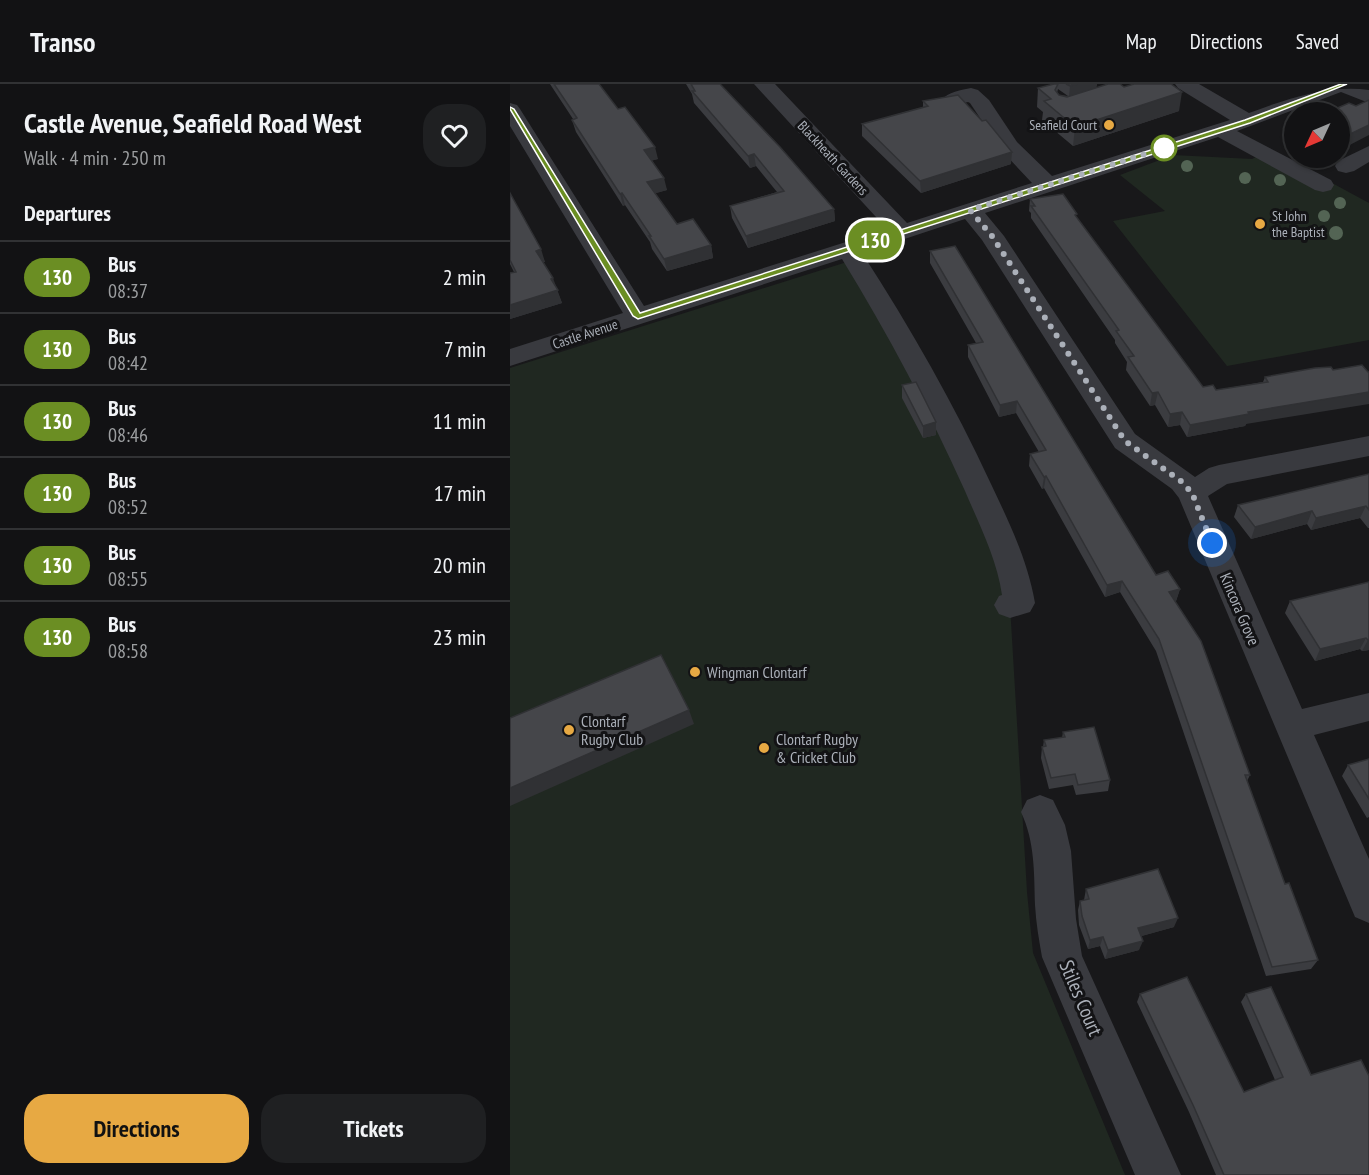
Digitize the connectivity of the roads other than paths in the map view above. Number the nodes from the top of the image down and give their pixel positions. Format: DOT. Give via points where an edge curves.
graph roads {
  1 [pos="764,84"];
  2 [pos="1185,84"];
  3 [pos="1335,85"];
  4 [pos="1369,97"];
  5 [pos="952,100"];
  6 [pos="510,109"];
  7 [pos="1247,121"];
  8 [pos="1220,130"];
  9 [pos="1369,153"];
  10 [pos="1350,164"];
  11 [pos="1048,185"];
  12 [pos="1323,185"];
  13 [pos="970,210"];
  14 [pos="903,232"];
  15 [pos="847,249"];
  16 [pos="638,316"];
  17 [pos="510,358"];
  18 [pos="1369,446"];
  19 [pos="1192,493"];
  20 [pos="1010,605"];
  21 [pos="1369,707"];
  22 [pos="1292,726"];
  23 [pos="1040,812"];
  24 [pos="1369,904"];
  25 [pos="1158,1175"];
  1 -- 14 [label="street, Blackheath Gardens"];
  2 -- 7 [label="street"];
  3 -- 4 [label="street"];
  3 -- 7 [label="street, Castle Avenue"];
  5 -- 11 [label="street" via="971,94 981,102 1005,141"];
  6 -- 16 [label="street"];
  7 -- 8 [label="street, Castle Avenue"];
  8 -- 11 [label="street, Castle Avenue"];
  8 -- 12 [label="street"];
  9 -- 10 [label="street"];
  11 -- 13 [label="street, Castle Avenue"];
  13 -- 14 [label="street, Castle Avenue"];
  13 -- 19 [label="street, Kincora Grove" via="992,236 1125,441"];
  14 -- 15 [label="street, Castle Avenue"];
  15 -- 16 [label="street, Castle Avenue" via="792,273"];
  15 -- 20 [label="street" via="889,313 968,465 1011,562 1019,603"];
  16 -- 17 [label="street, Castle Avenue"];
  18 -- 19 [label="street" via="1219,475"];
  19 -- 22 [label="street, Kincora Grove"];
  21 -- 22 [label="street"];
  22 -- 24 [label="street, Kincora Grove"];
  23 -- 25 [label="street, Stiles Court" via="1052,841 1062,957"];
}
